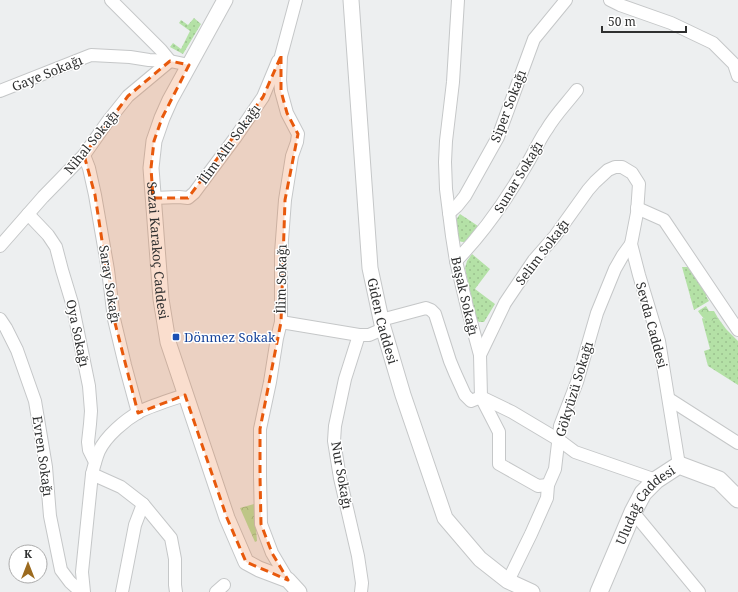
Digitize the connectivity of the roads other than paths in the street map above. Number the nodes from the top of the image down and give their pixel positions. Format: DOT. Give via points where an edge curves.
graph roads {
  1 [pos="111,0"];
  2 [pos="225,0"];
  3 [pos="296,0"];
  4 [pos="351,0"];
  5 [pos="458,0"];
  6 [pos="566,0"];
  7 [pos="610,0"];
  8 [pos="280,56"];
  9 [pos="170,61"];
  10 [pos="189,65"];
  11 [pos="738,76"];
  12 [pos="577,90"];
  13 [pos="0,92"];
  14 [pos="84,155"];
  15 [pos="622,167"];
  16 [pos="153,198"];
  17 [pos="637,208"];
  18 [pos="449,213"];
  19 [pos="28,214"];
  20 [pos="631,244"];
  21 [pos="0,246"];
  22 [pos="456,261"];
  23 [pos="0,319"];
  24 [pos="280,322"];
  25 [pos="382,325"];
  26 [pos="738,330"];
  27 [pos="359,335"];
  28 [pos="480,355"];
  29 [pos="185,395"];
  30 [pos="481,397"];
  31 [pos="669,399"];
  32 [pos="138,413"];
  33 [pos="559,440"];
  34 [pos="738,443"];
  35 [pos="95,462"];
  36 [pos="679,465"];
  37 [pos="92,474"];
  38 [pos="656,480"];
  39 [pos="548,485"];
  40 [pos="738,499"];
  41 [pos="143,504"];
  42 [pos="633,512"];
  43 [pos="288,580"];
  44 [pos="508,581"];
  45 [pos="83,592"];
  46 [pos="122,592"];
  47 [pos="176,592"];
  48 [pos="299,592"];
  49 [pos="361,592"];
  50 [pos="532,592"];
  51 [pos="599,592"];
  52 [pos="698,592"];
  1 -- 9 [label="street"];
  2 -- 10 [label="street, Sezai Karakoç Caddesi"];
  3 -- 8 [label="street, İlim Sokağı"];
  4 -- 25 [label="street, Giden Caddesi" via="370,268"];
  5 -- 18 [label="street, Başak Sokağı" via="445,162"];
  6 -- 18 [label="street, Siper Sokağı" via="534,39 498,137 466,196"];
  7 -- 11 [label="street" via="671,23 713,43 734,64"];
  8 -- 16 [label="street, İlim Altı Sokağı" via="263,96 194,193 188,198"];
  8 -- 24 [label="street, İlim Sokağı" via="281,90 287,113 298,134 285,200"];
  9 -- 10 [label="street, Gaye Sokağı"];
  9 -- 13 [label="street, Gaye Sokağı" via="91,55"];
  9 -- 14 [label="street, Nihal Sokağı" via="128,96"];
  10 -- 16 [label="street, Sezai Karakoç Caddesi" via="170,100 154,141 151,168"];
  12 -- 22 [label="street, Sunar Sokağı" via="547,129 511,192 474,242"];
  14 -- 19 [label="street, Nihal Sokağı"];
  14 -- 32 [label="street, Saray Sokağı" via="95,195 114,319"];
  15 -- 17 [label="street, Sevda Caddesi" via="632,173 640,184"];
  15 -- 28 [label="street, Selim Sokağı" via="608,170 595,182 534,260 505,303"];
  16 -- 29 [label="street, Sezai Karakoç Caddesi" via="166,335"];
  17 -- 20 [label="street, Sevda Caddesi"];
  17 -- 26 [label="street" via="664,220"];
  18 -- 22 [label="street, Başak Sokağı"];
  19 -- 21 [label="street, Nihal Sokağı"];
  19 -- 35 [label="street, Oya Sokağı" via="56,247 72,303 90,386 88,442"];
  20 -- 31 [label="street, Sevda Caddesi" via="659,341"];
  20 -- 33 [label="street, Gökyüzü Sokağı" via="616,269 597,313 577,382 560,426"];
  22 -- 28 [label="street, Başak Sokağı"];
  23 -- 45 [label="street, Evren Sokağı" via="17,350 34,400 46,467 50,516 61,570 70,582"];
  24 -- 27 [label="street"];
  24 -- 43 [label="street, İlim Sokağı" via="260,430 261,524 272,553"];
  25 -- 27 [label="street" via="369,335"];
  25 -- 30 [label="street" via="426,308 431,310 435,314 450,361 465,395 471,400"];
  25 -- 44 [label="street, Giden Caddesi" via="445,518 480,559"];
  27 -- 49 [label="street, Nur Sokağı" via="345,379 334,441 358,556"];
  28 -- 30 [label="street, Başak Sokağı"];
  29 -- 32 [label="street"];
  29 -- 43 [label="street, Sezai Karakoç Caddesi" via="227,518 246,562"];
  30 -- 33 [label="street"];
  30 -- 39 [label="street" via="499,432 499,464 538,486"];
  31 -- 34 [label="street"];
  31 -- 36 [label="street, Sevda Caddesi"];
  32 -- 35 [label="street" via="109,437"];
  33 -- 38 [label="street" via="575,452"];
  33 -- 39 [label="street, Gökyüzü Sokağı" via="555,469"];
  35 -- 37 [label="street"];
  36 -- 38 [label="main road, Uludağ Caddesi"];
  36 -- 40 [label="main road, Uludağ Caddesi" via="719,480"];
  37 -- 41 [label="street" via="121,487"];
  37 -- 45 [label="street" via="82,572"];
  38 -- 42 [label="main road, Uludağ Caddesi" via="643,493"];
  39 -- 44 [label="street, Gökyüzü Sokağı" via="547,498"];
  41 -- 46 [label="street" via="135,525"];
  41 -- 47 [label="street" via="171,538 176,559"];
  42 -- 51 [label="main road, Uludağ Caddesi"];
  42 -- 52 [label="street"];
  43 -- 48 [label="street, Sezai Karakoç Caddesi"];
  44 -- 50 [label="street, Giden Caddesi"];
}
